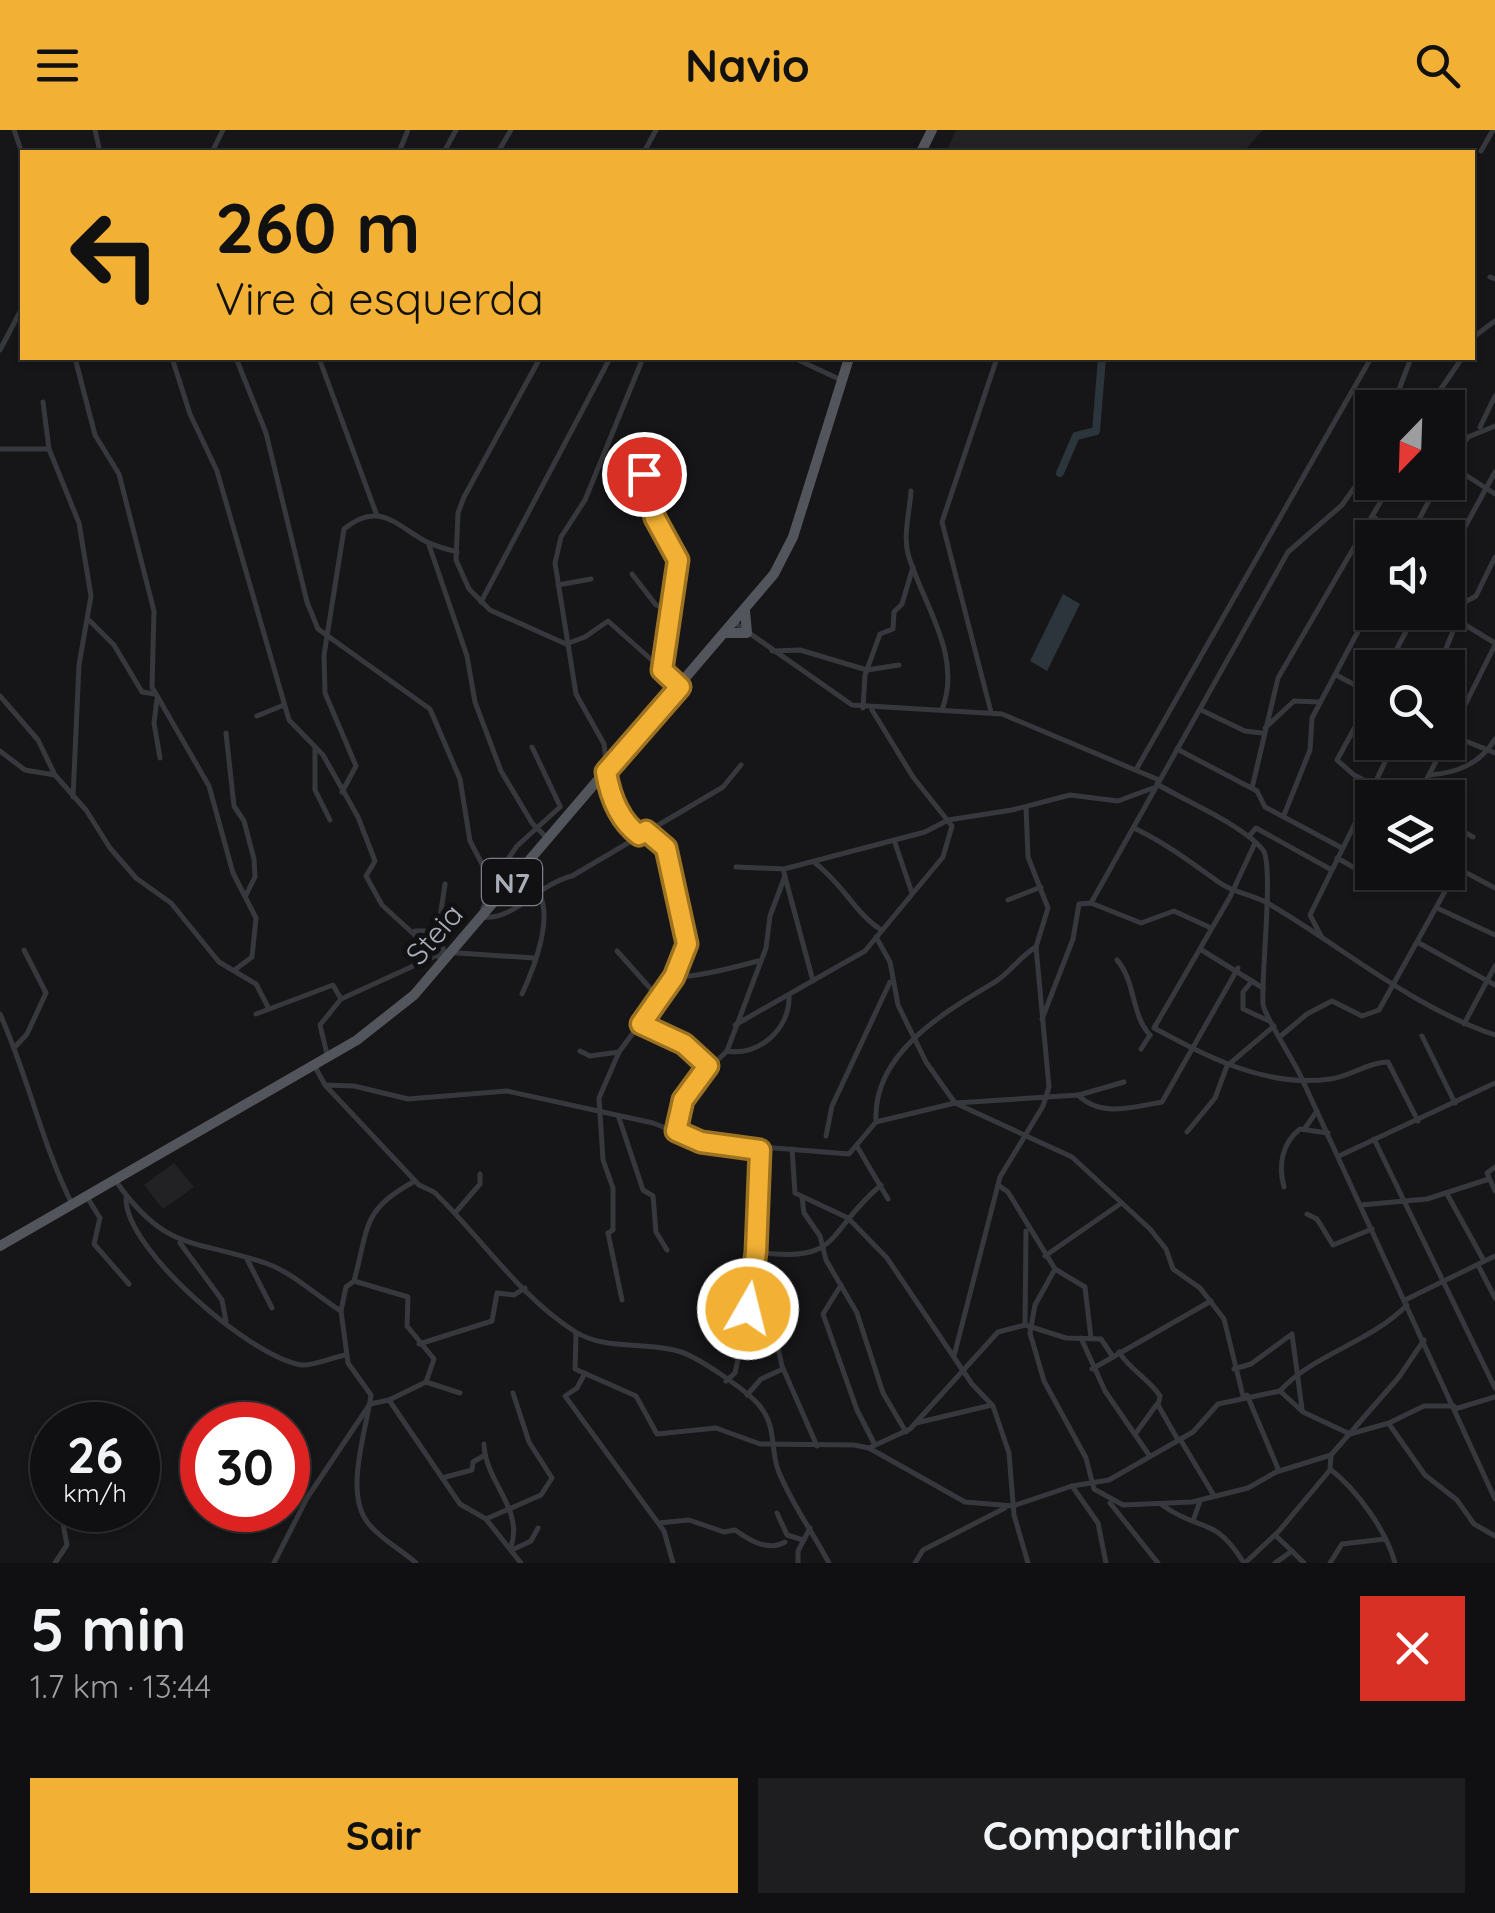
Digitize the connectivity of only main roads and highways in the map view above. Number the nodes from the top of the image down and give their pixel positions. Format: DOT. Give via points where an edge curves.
graph roads {
  1 [pos="848,360"];
  2 [pos="745,612"];
  3 [pos="731,628"];
  4 [pos="0,1246"];
  1 -- 2 [label="main road, Steia / N7" via="794,537"];
  2 -- 3 [label="main road, Steia / N7"];
  2 -- 3 [label="main road" via="747,633"];
  3 -- 4 [label="main road, Steia / N7" via="388,1020"];
}
